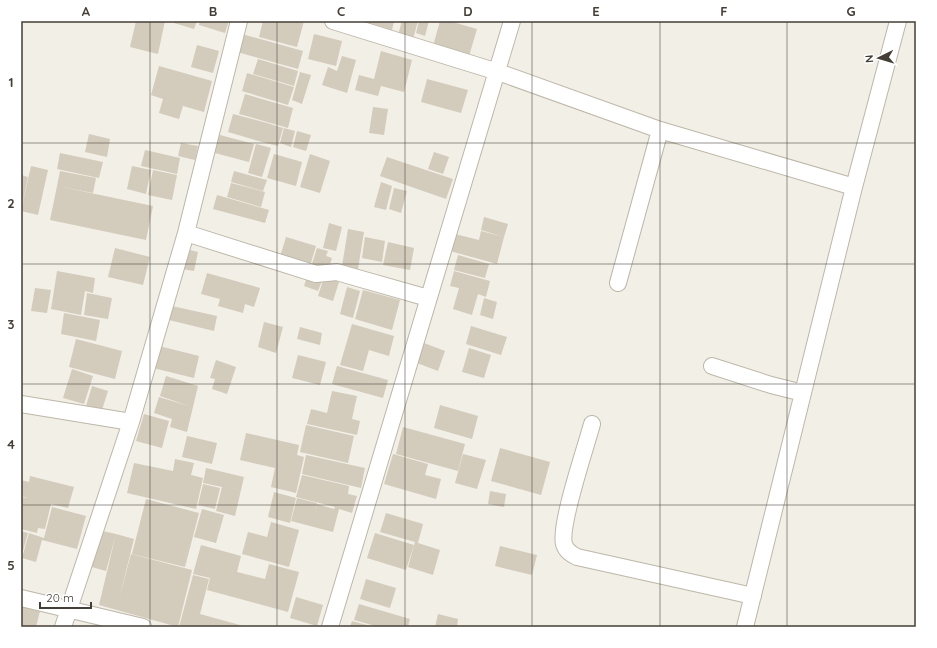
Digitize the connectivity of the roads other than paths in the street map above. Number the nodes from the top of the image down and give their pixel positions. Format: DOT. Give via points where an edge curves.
graph roads {
  1 [pos="239,21"];
  2 [pos="333,21"];
  3 [pos="512,21"];
  4 [pos="898,21"];
  5 [pos="498,72"];
  6 [pos="660,130"];
  7 [pos="854,187"];
  8 [pos="186,233"];
  9 [pos="618,283"];
  10 [pos="428,298"];
  11 [pos="712,366"];
  12 [pos="803,393"];
  13 [pos="21,404"];
  14 [pos="132,422"];
  15 [pos="592,424"];
  16 [pos="753,596"];
  17 [pos="21,598"];
  18 [pos="69,608"];
  19 [pos="63,627"];
  20 [pos="143,627"];
  21 [pos="330,627"];
  22 [pos="745,627"];
  1 -- 8 [label="street"];
  2 -- 5 [label="street"];
  3 -- 5 [label="street"];
  4 -- 7 [label="street"];
  5 -- 6 [label="street"];
  5 -- 10 [label="street"];
  6 -- 7 [label="street"];
  6 -- 9 [label="street"];
  7 -- 12 [label="street"];
  8 -- 10 [label="street" via="316,274 347,274"];
  8 -- 14 [label="street"];
  10 -- 21 [label="street"];
  11 -- 12 [label="street" via="771,386"];
  12 -- 16 [label="street"];
  13 -- 14 [label="street"];
  14 -- 18 [label="street"];
  15 -- 16 [label="street" via="566,517 564,545 570,553 577,557"];
  16 -- 22 [label="street"];
  17 -- 18 [label="street"];
  18 -- 19 [label="street"];
  18 -- 20 [label="street"];
}
